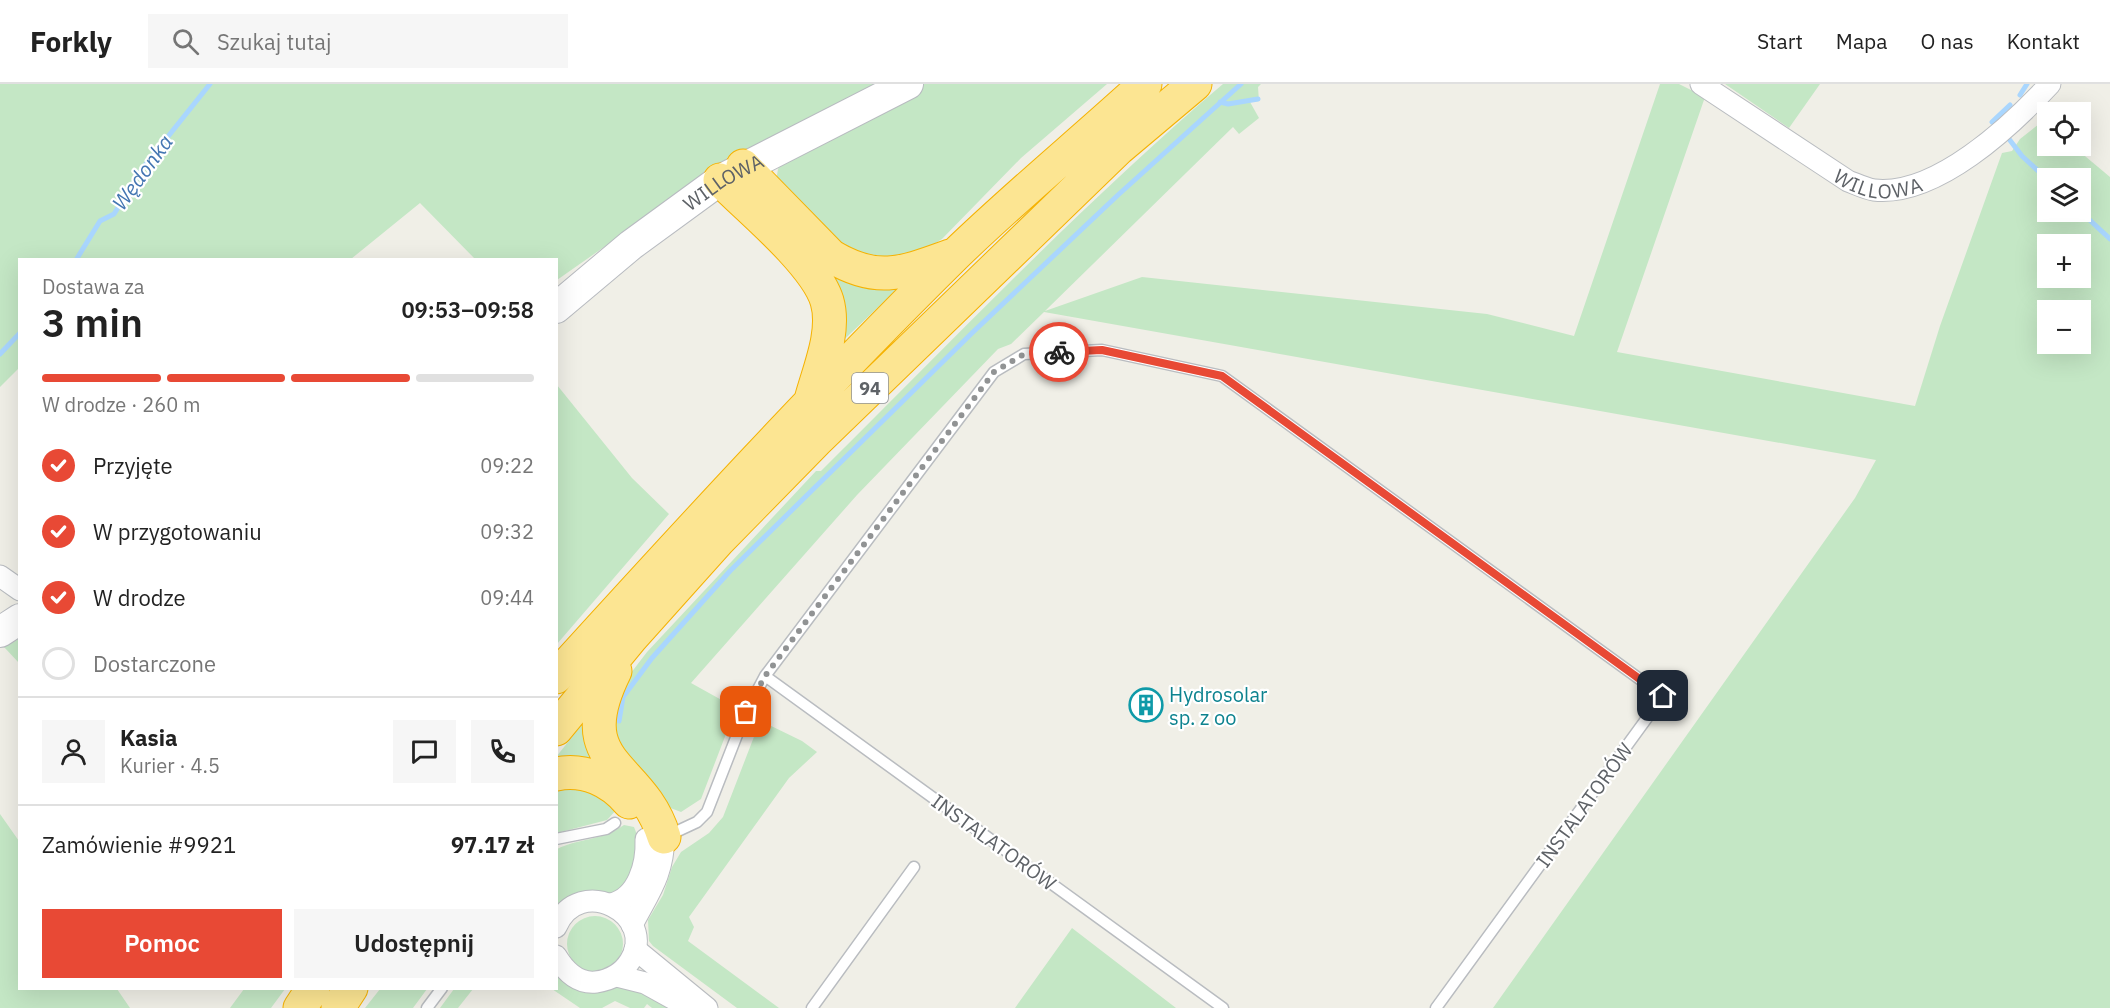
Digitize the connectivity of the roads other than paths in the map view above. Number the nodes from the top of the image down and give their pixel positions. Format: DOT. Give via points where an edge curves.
graph roads {
  1 [pos="908,84"];
  2 [pos="1145,84"];
  3 [pos="1195,84"];
  4 [pos="1701,84"];
  5 [pos="2050,84"];
  6 [pos="732,173"];
  7 [pos="958,253"];
  8 [pos="558,306"];
  9 [pos="809,404"];
  10 [pos="0,576"];
  11 [pos="18,589"];
  12 [pos="631,638"];
  13 [pos="558,675"];
  14 [pos="765,676"];
  15 [pos="558,727"];
  16 [pos="558,774"];
  17 [pos="615,823"];
  18 [pos="655,838"];
  19 [pos="558,839"];
  20 [pos="914,867"];
  21 [pos="611,904"];
  22 [pos="558,924"];
  23 [pos="632,925"];
  24 [pos="635,949"];
  25 [pos="558,960"];
  26 [pos="616,976"];
  27 [pos="312,990"];
  28 [pos="350,990"];
  29 [pos="440,990"];
  30 [pos="300,1008"];
  31 [pos="338,1008"];
  32 [pos="427,1008"];
  33 [pos="690,1008"];
  34 [pos="707,1008"];
  35 [pos="812,1008"];
  36 [pos="1223,1008"];
  37 [pos="1436,1008"];
  1 -- 6 [label="street, WILLOWA"];
  2 -- 7 [label="highway, 94"];
  3 -- 12 [label="highway, 94" via="1119,148 816,441"];
  4 -- 5 [label="street, WILLOWA" via="1848,181 1874,190 1898,189 1938,176 1979,150"];
  6 -- 7 [label="highway" via="847,266 872,274 889,274"];
  6 -- 8 [label="street, WILLOWA" via="631,245"];
  6 -- 9 [label="highway" via="817,281 827,301 827,342"];
  7 -- 9 [label="highway, 94"];
  9 -- 13 [label="highway, 94"];
  10 -- 11 [label="street"];
  12 -- 15 [label="highway, 94"];
  12 -- 18 [label="highway" via="604,693 598,727 605,753 650,805"];
  14 -- 18 [label="lane, INSTALATORÓW" via="746,712 712,806 697,822"];
  14 -- 36 [label="lane, INSTALATORÓW"];
  14 -- 37 [label="lane, INSTALATORÓW" via="994,372 1024,354 1102,350 1222,376 1663,696"];
  16 -- 18 [label="highway" via="581,773 608,783 620,792"];
  17 -- 19 [label="lane" via="606,829"];
  18 -- 21 [label="street" via="636,884 621,902"];
  18 -- 23 [label="street" via="663,855 655,886"];
  20 -- 35 [label="lane"];
  21 -- 22 [label="street" via="580,903"];
  21 -- 23 [label="street"];
  23 -- 24 [label="street"];
  24 -- 26 [label="street" via="624,970"];
  24 -- 34 [label="street"];
  25 -- 26 [label="street" via="581,980 593,982"];
  26 -- 33 [label="street" via="645,983"];
  27 -- 30 [label="highway"];
  28 -- 31 [label="highway"];
  29 -- 32 [label="lane"];
}
